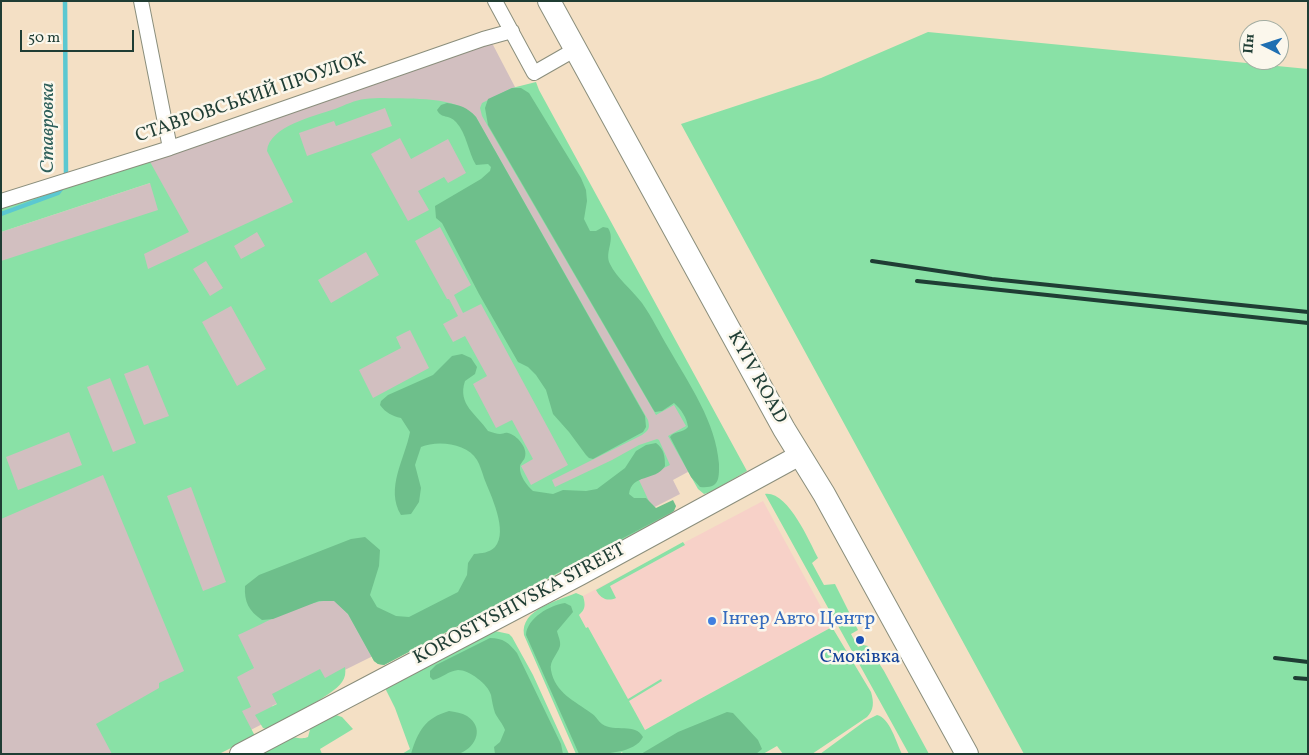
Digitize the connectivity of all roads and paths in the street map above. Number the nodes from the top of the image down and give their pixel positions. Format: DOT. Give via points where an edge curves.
graph roads {
  1 [pos="141,1"];
  2 [pos="495,1"];
  3 [pos="549,1"];
  4 [pos="512,31"];
  5 [pos="576,49"];
  6 [pos="170,148"];
  7 [pos="1,201"];
  8 [pos="800,455"];
  9 [pos="240,754"];
  10 [pos="967,754"];
  1 -- 6 [label="street"];
  2 -- 4 [label="street"];
  3 -- 5 [label="main road, KYIV ROAD"];
  4 -- 5 [label="street" via="534,73"];
  4 -- 6 [label="street, СТАВРОВСЬКИЙ ПРОУЛОК"];
  5 -- 8 [label="main road, KYIV ROAD"];
  6 -- 7 [label="street, СТАВРОВСЬКИЙ ПРОУЛОК"];
  8 -- 9 [label="street, KOROSTYSHIVSKA STREET"];
  8 -- 10 [label="main road, KYIV ROAD"];
}
